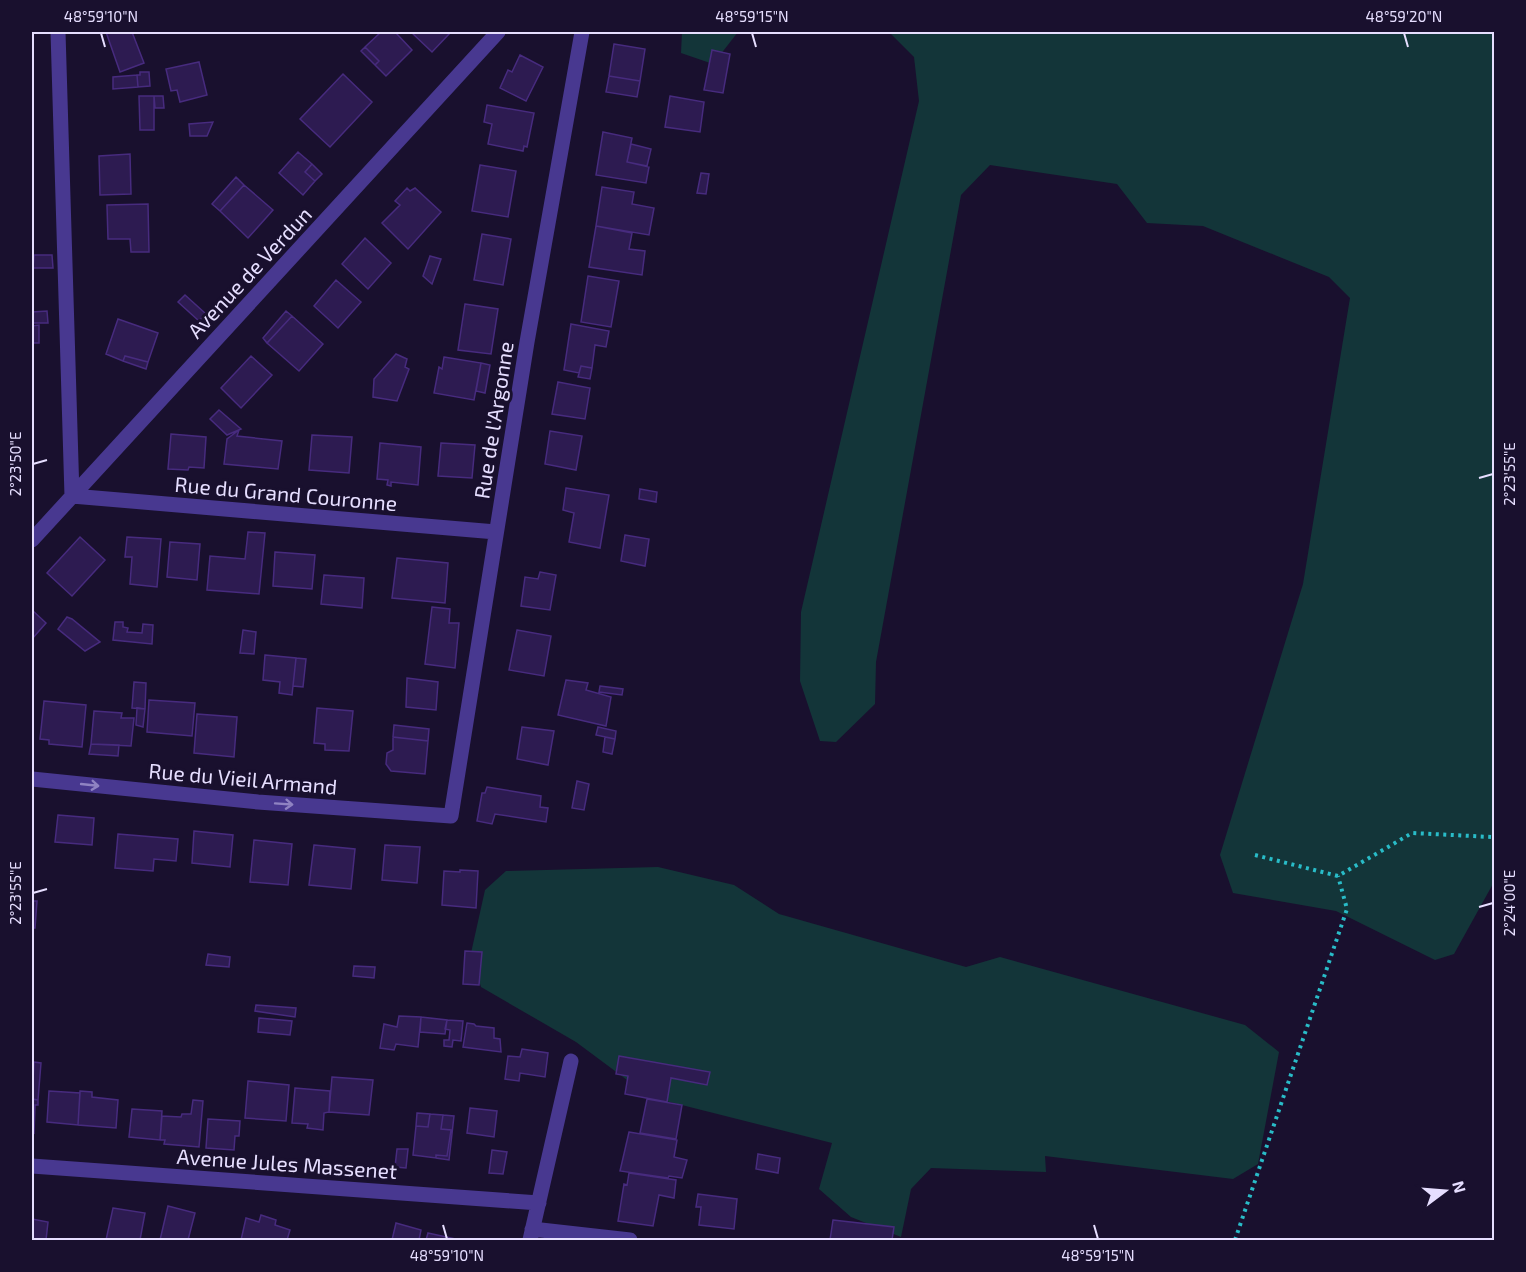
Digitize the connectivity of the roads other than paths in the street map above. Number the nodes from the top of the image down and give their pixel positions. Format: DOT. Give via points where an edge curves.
graph roads {
  1 [pos="58,32"];
  2 [pos="498,32"];
  3 [pos="582,32"];
  4 [pos="72,496"];
  5 [pos="496,532"];
  6 [pos="32,540"];
  7 [pos="32,779"];
  8 [pos="451,816"];
  9 [pos="571,1061"];
  10 [pos="32,1166"];
  11 [pos="539,1203"];
  12 [pos="531,1234"];
  13 [pos="630,1240"];
  1 -- 4 [label="street"];
  2 -- 4 [label="street, Avenue de Verdun"];
  3 -- 5 [label="street, Rue de l'Argonne"];
  4 -- 5 [label="street, Rue du Grand Couronne"];
  4 -- 6 [label="street, Avenue de Verdun"];
  5 -- 8 [label="street, Rue de l'Argonne"];
  7 -- 8 [label="street, Rue du Vieil Armand, one-way" via="258,802"];
  9 -- 11 [label="street"];
  10 -- 11 [label="street, Avenue Jules Massenet"];
  11 -- 12 [label="street"];
  12 -- 13 [label="street"];
}
